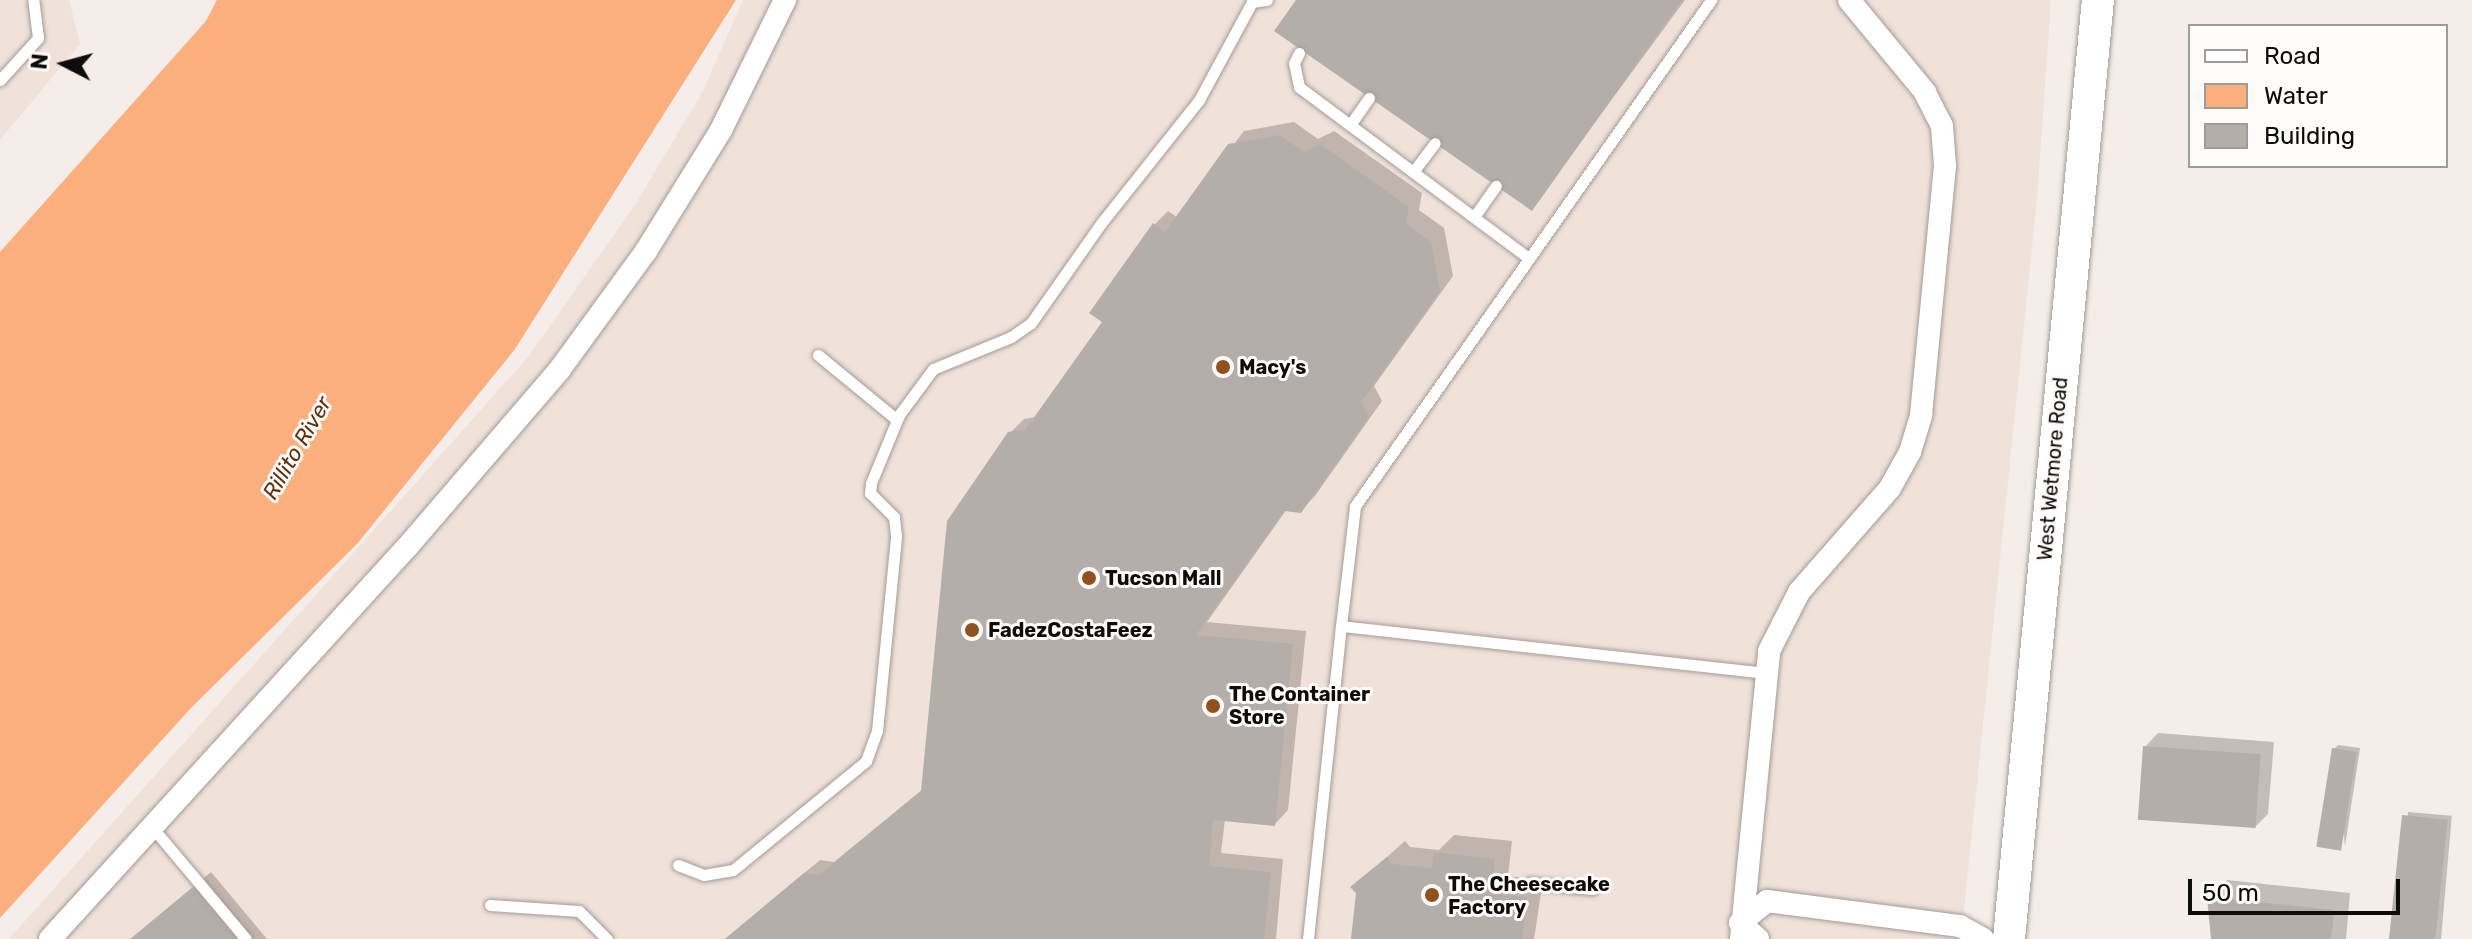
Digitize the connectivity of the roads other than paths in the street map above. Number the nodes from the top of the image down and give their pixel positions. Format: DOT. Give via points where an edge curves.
graph roads {
  1 [pos="33,0"];
  2 [pos="785,0"];
  3 [pos="1267,0"];
  4 [pos="1711,0"];
  5 [pos="1849,0"];
  6 [pos="2098,0"];
  7 [pos="1299,53"];
  8 [pos="0,80"];
  9 [pos="1369,98"];
  10 [pos="1350,125"];
  11 [pos="1435,143"];
  12 [pos="1413,172"];
  13 [pos="1496,186"];
  14 [pos="1474,217"];
  15 [pos="1528,258"];
  16 [pos="818,355"];
  17 [pos="897,420"];
  18 [pos="1341,626"];
  19 [pos="1765,673"];
  20 [pos="152,827"];
  21 [pos="678,865"];
  22 [pos="1529,883"];
  23 [pos="1593,889"];
  24 [pos="490,905"];
  25 [pos="1740,931"];
  26 [pos="50,939"];
  27 [pos="246,939"];
  28 [pos="607,939"];
  29 [pos="1308,939"];
  30 [pos="1758,939"];
  31 [pos="1983,939"];
  32 [pos="2009,939"];
  1 -- 8 [label="lane" via="38,38"];
  2 -- 20 [label="street" via="729,117 603,313 513,427"];
  3 -- 17 [label="lane" via="1252,2 1199,100 1102,222 1031,323 1011,337 933,369"];
  4 -- 15 [label="lane"];
  5 -- 19 [label="street" via="1925,92 1942,126 1945,166 1921,415 1910,452 1890,488 1786,611"];
  6 -- 32 [label="main road, West Wetmore Road"];
  7 -- 10 [label="lane" via="1293,77 1299,87"];
  9 -- 10 [label="lane"];
  10 -- 12 [label="lane"];
  11 -- 12 [label="lane"];
  12 -- 14 [label="lane"];
  13 -- 14 [label="lane"];
  14 -- 15 [label="lane"];
  15 -- 18 [label="lane" via="1355,506"];
  16 -- 17 [label="lane"];
  17 -- 21 [label="lane" via="870,493 894,517 896,536 871,753 733,870 704,875"];
  18 -- 19 [label="lane"];
  18 -- 29 [label="lane"];
  19 -- 25 [label="street"];
  20 -- 26 [label="street"];
  20 -- 27 [label="lane"];
  22 -- 23 [label="lane"];
  24 -- 28 [label="lane" via="579,911"];
  25 -- 30 [label="street"];
  25 -- 31 [label="street" via="1767,901 1960,926"];
}
